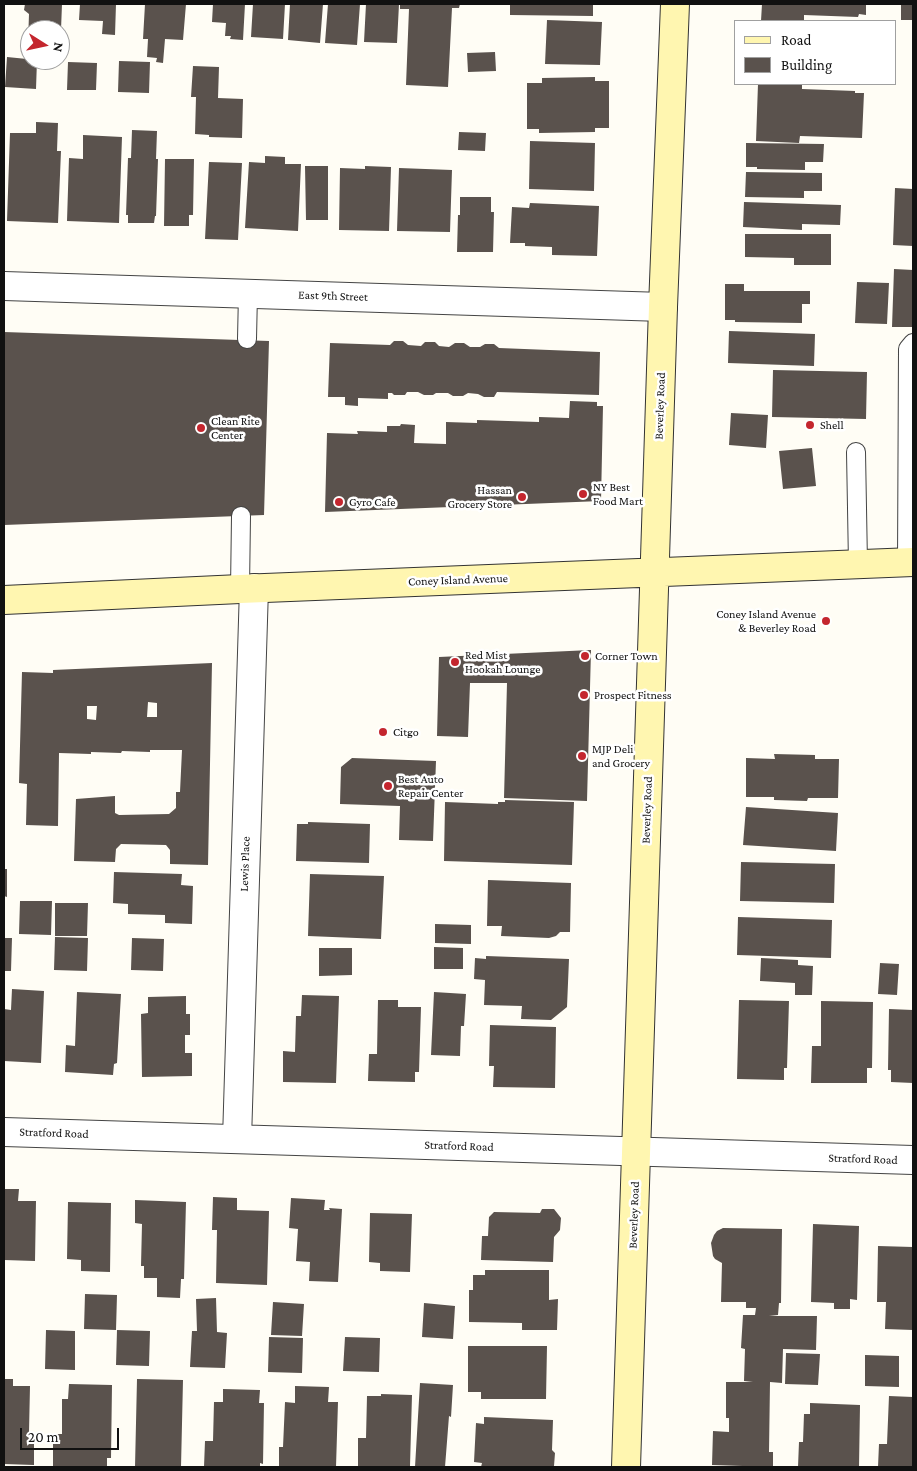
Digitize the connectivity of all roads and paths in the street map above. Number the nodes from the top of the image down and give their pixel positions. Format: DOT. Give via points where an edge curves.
graph roads {
  1 [pos="675,4"];
  2 [pos="4,286"];
  3 [pos="248,294"];
  4 [pos="663,306"];
  5 [pos="247,339"];
  6 [pos="913,343"];
  7 [pos="856,452"];
  8 [pos="242,516"];
  9 [pos="910,562"];
  10 [pos="858,564"];
  11 [pos="655,572"];
  12 [pos="247,588"];
  13 [pos="4,600"];
  14 [pos="4,1132"];
  15 [pos="237,1139"];
  16 [pos="636,1152"];
  17 [pos="913,1160"];
  18 [pos="626,1467"];
  1 -- 4 [label="street, Beverley Road"];
  2 -- 3 [label="street, East 9th Street"];
  3 -- 4 [label="street, East 9th Street"];
  3 -- 5 [label="lane"];
  4 -- 11 [label="street, Beverley Road"];
  6 -- 9 [label="lane" via="908,349"];
  7 -- 10 [label="lane"];
  8 -- 12 [label="lane"];
  9 -- 10 [label="street, Coney Island Avenue"];
  10 -- 11 [label="street, Coney Island Avenue"];
  11 -- 12 [label="street, Coney Island Avenue"];
  11 -- 16 [label="street, Beverley Road"];
  12 -- 13 [label="street, Coney Island Avenue"];
  12 -- 15 [label="street, Lewis Place"];
  14 -- 15 [label="street, Stratford Road"];
  15 -- 16 [label="street, Stratford Road"];
  16 -- 17 [label="street, Stratford Road"];
  16 -- 18 [label="street, Beverley Road"];
}
